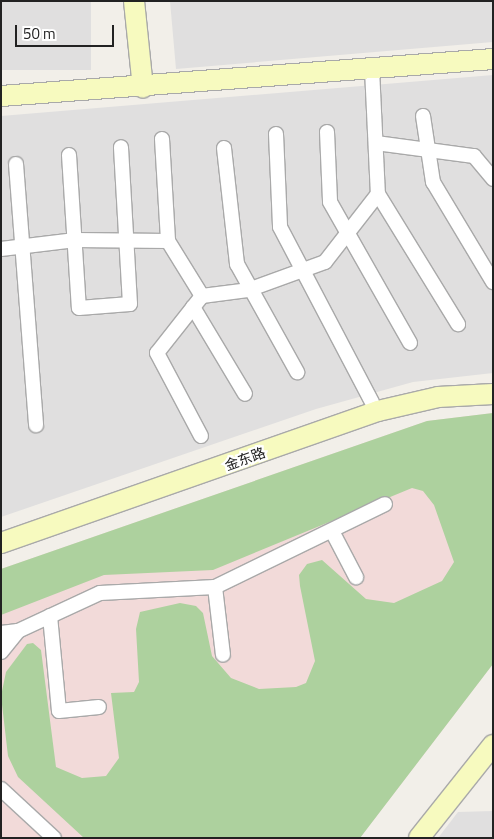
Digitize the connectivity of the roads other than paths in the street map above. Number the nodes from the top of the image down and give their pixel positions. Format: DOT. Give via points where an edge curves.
graph roads {
  1 [pos="134,1"];
  2 [pos="493,59"];
  3 [pos="372,69"];
  4 [pos="143,88"];
  5 [pos="1,96"];
  6 [pos="423,116"];
  7 [pos="327,132"];
  8 [pos="276,134"];
  9 [pos="162,139"];
  10 [pos="376,143"];
  11 [pos="122,147"];
  12 [pos="224,148"];
  13 [pos="425,151"];
  14 [pos="69,154"];
  15 [pos="16,164"];
  16 [pos="493,179"];
  17 [pos="378,194"];
  18 [pos="346,234"];
  19 [pos="127,238"];
  20 [pos="75,240"];
  21 [pos="168,241"];
  22 [pos="22,245"];
  23 [pos="1,249"];
  24 [pos="303,271"];
  25 [pos="493,282"];
  26 [pos="248,290"];
  27 [pos="198,301"];
  28 [pos="458,324"];
  29 [pos="410,343"];
  30 [pos="297,372"];
  31 [pos="493,383"];
  32 [pos="245,394"];
  33 [pos="493,394"];
  34 [pos="372,402"];
  35 [pos="36,425"];
  36 [pos="201,436"];
  37 [pos="385,504"];
  38 [pos="1,529"];
  39 [pos="333,533"];
  40 [pos="1,543"];
  41 [pos="356,577"];
  42 [pos="215,587"];
  43 [pos="50,616"];
  44 [pos="18,631"];
  45 [pos="1,633"];
  46 [pos="1,652"];
  47 [pos="224,655"];
  48 [pos="99,707"];
  49 [pos="490,755"];
  50 [pos="1,790"];
  51 [pos="54,838"];
  52 [pos="419,838"];
  1 -- 4 [label="main road"];
  2 -- 3 [label="main road"];
  3 -- 4 [label="main road"];
  3 -- 10 [label="street"];
  4 -- 5 [label="main road"];
  6 -- 13 [label="street"];
  7 -- 18 [label="street" via="330,202"];
  8 -- 24 [label="street" via="280,227"];
  9 -- 21 [label="street"];
  10 -- 13 [label="street"];
  10 -- 17 [label="street"];
  11 -- 19 [label="street"];
  12 -- 26 [label="street" via="237,264"];
  13 -- 16 [label="street" via="474,156"];
  13 -- 25 [label="street" via="433,182"];
  14 -- 20 [label="street"];
  15 -- 22 [label="street"];
  17 -- 18 [label="street"];
  17 -- 28 [label="street"];
  18 -- 24 [label="street" via="325,262"];
  18 -- 29 [label="street"];
  19 -- 20 [label="street"];
  19 -- 20 [label="street" via="130,304 80,308"];
  19 -- 21 [label="street"];
  20 -- 22 [label="street"];
  21 -- 27 [label="street"];
  22 -- 23 [label="street"];
  22 -- 35 [label="street"];
  24 -- 26 [label="street"];
  24 -- 34 [label="street"];
  26 -- 27 [label="street"];
  26 -- 30 [label="street"];
  27 -- 32 [label="street"];
  27 -- 36 [label="street" via="157,353"];
  31 -- 34 [label="main road, 金东路" via="435,386"];
  33 -- 40 [label="main road, 金东路" via="438,397 378,411"];
  34 -- 38 [label="main road, 金东路"];
  37 -- 39 [label="street"];
  39 -- 41 [label="street"];
  39 -- 42 [label="street"];
  42 -- 43 [label="street" via="100,593"];
  42 -- 47 [label="street"];
  43 -- 44 [label="street"];
  43 -- 48 [label="street" via="59,711"];
  44 -- 45 [label="street"];
  44 -- 46 [label="street"];
  49 -- 52 [label="main road"];
  50 -- 51 [label="street"];
}
